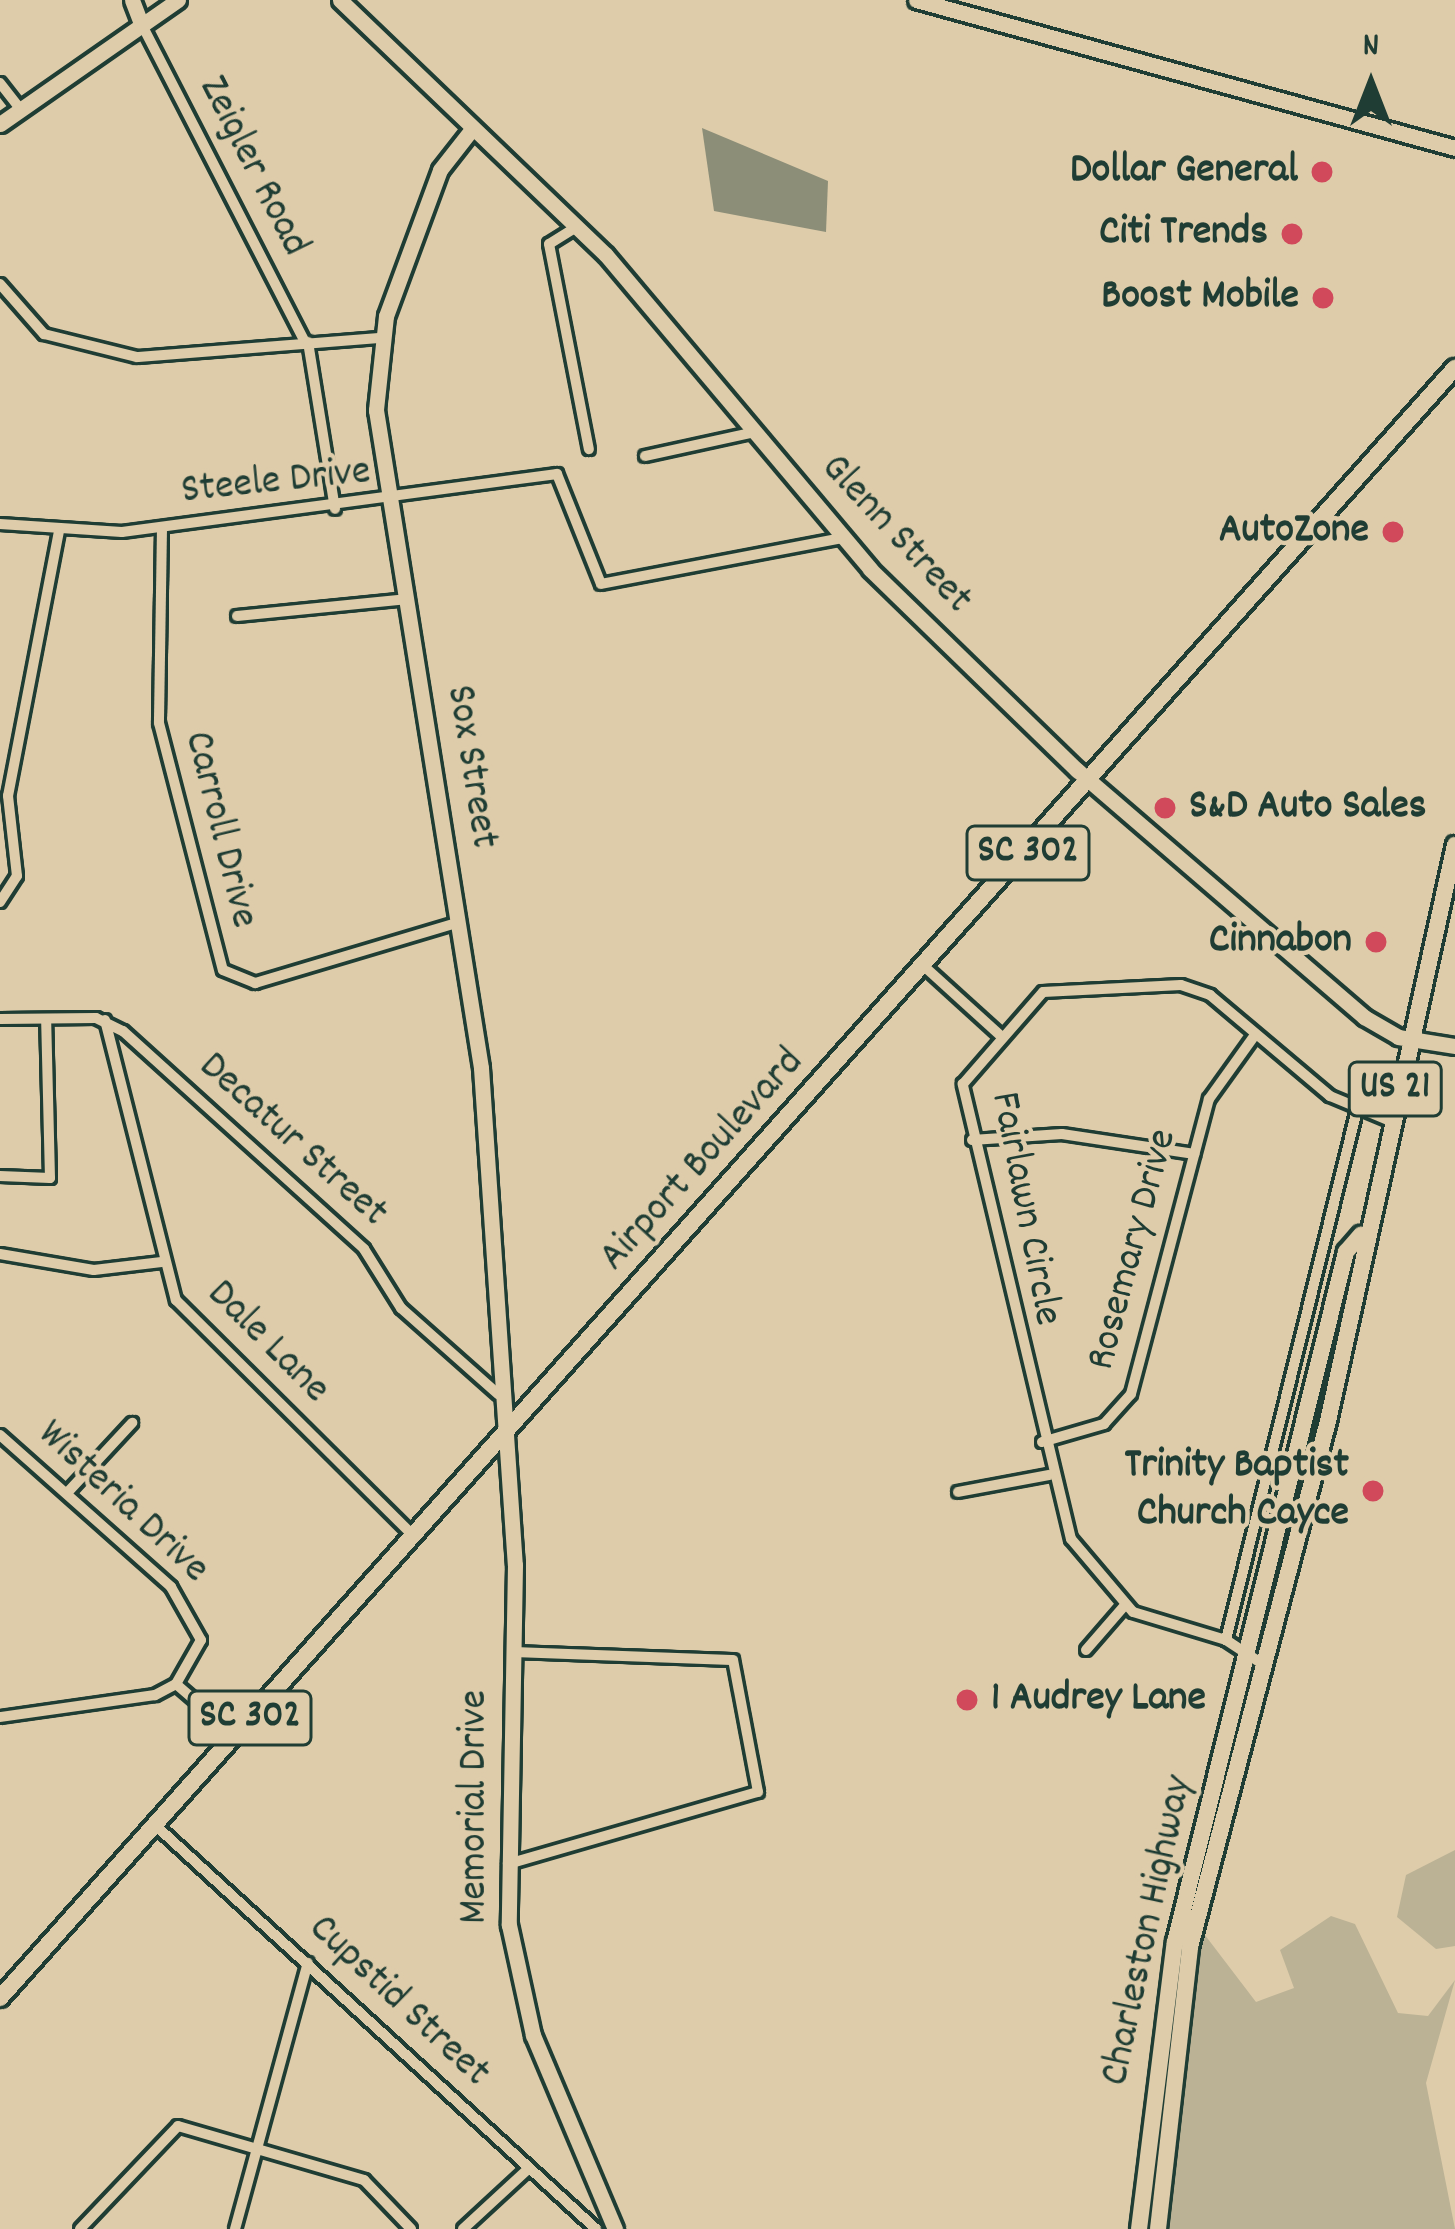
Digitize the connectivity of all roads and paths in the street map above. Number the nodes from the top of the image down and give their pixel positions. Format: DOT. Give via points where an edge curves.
graph roads {
  1 [pos="132,0"];
  2 [pos="178,0"];
  3 [pos="340,0"];
  4 [pos="916,0"];
  5 [pos="141,22"];
  6 [pos="0,83"];
  7 [pos="20,109"];
  8 [pos="0,124"];
  9 [pos="472,129"];
  10 [pos="1455,148"];
  11 [pos="578,226"];
  12 [pos="0,284"];
  13 [pos="380,338"];
  14 [pos="306,342"];
  15 [pos="1455,368"];
  16 [pos="755,432"];
  17 [pos="589,449"];
  18 [pos="645,456"];
  19 [pos="393,503"];
  20 [pos="335,509"];
  21 [pos="0,524"];
  22 [pos="163,529"];
  23 [pos="58,530"];
  24 [pos="843,538"];
  25 [pos="408,598"];
  26 [pos="237,616"];
  27 [pos="1090,782"];
  28 [pos="1455,844"];
  29 [pos="0,902"];
  30 [pos="458,922"];
  31 [pos="926,968"];
  32 [pos="0,1019"];
  33 [pos="46,1019"];
  34 [pos="106,1020"];
  35 [pos="1255,1035"];
  36 [pos="1001,1036"];
  37 [pos="1407,1039"];
  38 [pos="1455,1046"];
  39 [pos="1357,1110"];
  40 [pos="1388,1120"];
  41 [pos="972,1140"];
  42 [pos="1194,1154"];
  43 [pos="0,1176"];
  44 [pos="1361,1235"];
  45 [pos="0,1254"];
  46 [pos="162,1262"];
  47 [pos="498,1394"];
  48 [pos="132,1423"];
  49 [pos="0,1435"];
  50 [pos="501,1438"];
  51 [pos="1042,1442"];
  52 [pos="1049,1474"];
  53 [pos="958,1492"];
  54 [pos="67,1493"];
  55 [pos="413,1535"];
  56 [pos="1125,1605"];
  57 [pos="1226,1640"];
  58 [pos="1086,1650"];
  59 [pos="512,1652"];
  60 [pos="1246,1653"];
  61 [pos="1264,1665"];
  62 [pos="176,1684"];
  63 [pos="0,1717"];
  64 [pos="235,1736"];
  65 [pos="155,1825"];
  66 [pos="505,1864"];
  67 [pos="308,1963"];
  68 [pos="0,1998"];
  69 [pos="259,2146"];
  70 [pos="529,2168"];
  71 [pos="80,2229"];
  72 [pos="235,2229"];
  73 [pos="411,2229"];
  74 [pos="463,2229"];
  75 [pos="596,2229"];
  76 [pos="615,2229"];
  77 [pos="1139,2229"];
  78 [pos="1158,2229"];
  1 -- 5 [label="street"];
  2 -- 5 [label="street"];
  3 -- 9 [label="street, Glenn Street"];
  4 -- 10 [label="street"];
  5 -- 7 [label="street"];
  5 -- 14 [label="street, Zeigler Road"];
  6 -- 7 [label="street"];
  7 -- 8 [label="street"];
  9 -- 11 [label="street, Glenn Street"];
  9 -- 13 [label="street, Sox Street" via="440,170"];
  11 -- 16 [label="street, Glenn Street"];
  11 -- 17 [label="street" via="549,244"];
  12 -- 14 [label="street" via="44,334 147,358"];
  13 -- 14 [label="street"];
  13 -- 19 [label="street, Sox Street" via="376,410"];
  14 -- 20 [label="street, Zeigler Road"];
  15 -- 27 [label="main road, Airport Boulevard / SC 302"];
  16 -- 18 [label="street"];
  16 -- 24 [label="street, Glenn Street"];
  19 -- 20 [label="street, Steele Drive"];
  19 -- 24 [label="street, Steele Drive" via="557,474 587,572 601,584"];
  19 -- 25 [label="street, Sox Street"];
  20 -- 22 [label="street, Steele Drive"];
  21 -- 23 [label="street, Steele Drive"];
  22 -- 23 [label="street, Steele Drive"];
  22 -- 30 [label="street, Carroll Drive" via="159,723 224,970 255,983"];
  23 -- 29 [label="street" via="8,796 17,876"];
  24 -- 27 [label="street, Glenn Street"];
  25 -- 26 [label="street"];
  25 -- 30 [label="street, Sox Street"];
  27 -- 31 [label="main road, Airport Boulevard / SC 302"];
  27 -- 37 [label="street, Glenn Street" via="1364,1017"];
  28 -- 37 [label="main road, Charleston Highway / US 21"];
  30 -- 47 [label="street, Sox Street" via="481,1068"];
  31 -- 36 [label="street"];
  31 -- 50 [label="main road, Airport Boulevard / SC 302"];
  32 -- 33 [label="street"];
  33 -- 34 [label="street"];
  33 -- 43 [label="street" via="50,1178"];
  34 -- 46 [label="street, Dale Lane"];
  34 -- 47 [label="street, Decatur Street" via="364,1249 401,1308"];
  35 -- 36 [label="street, Fairlawn Circle" via="1201,991 1132,984 1053,988"];
  35 -- 39 [label="street, Fairlawn Circle"];
  35 -- 42 [label="street, Rosemary Drive" via="1217,1081"];
  36 -- 41 [label="street, Fairlawn Circle" via="962,1084"];
  37 -- 38 [label="street, Glenn Street"];
  37 -- 40 [label="main road, Charleston Highway / US 21"];
  39 -- 40 [label="street, Fairlawn Circle"];
  39 -- 57 [label="street"];
  40 -- 44 [label="main road, Charleston Highway / US 21"];
  41 -- 42 [label="street" via="1063,1134"];
  41 -- 51 [label="street, Fairlawn Circle"];
  42 -- 51 [label="street, Rosemary Drive" via="1130,1394 1104,1424"];
  44 -- 60 [label="main road, Charleston Highway / US 21" via="1346,1252"];
  44 -- 61 [label="main road, Charleston Highway / US 21" via="1328,1421"];
  45 -- 46 [label="street" via="94,1270"];
  46 -- 55 [label="street, Dale Lane" via="199,1334"];
  47 -- 50 [label="street, Sox Street"];
  48 -- 54 [label="street"];
  49 -- 54 [label="street, Wisteria Drive"];
  50 -- 55 [label="main road, Airport Boulevard / SC 302"];
  50 -- 59 [label="street, Memorial Drive"];
  51 -- 52 [label="street, Fairlawn Circle"];
  52 -- 53 [label="street"];
  52 -- 56 [label="street, Fairlawn Circle" via="1081,1556"];
  54 -- 62 [label="street, Wisteria Drive" via="198,1620 199,1650"];
  55 -- 64 [label="main road, Airport Boulevard / SC 302"];
  56 -- 57 [label="street, Fairlawn Circle" via="1178,1633"];
  56 -- 58 [label="street"];
  57 -- 60 [label="street, Fairlawn Circle"];
  59 -- 66 [label="street, Memorial Drive"];
  59 -- 66 [label="street" via="733,1660 758,1792"];
  60 -- 61 [label="street, Fairlawn Circle"];
  60 -- 77 [label="main road, Charleston Highway / US 21" via="1161,2011"];
  61 -- 78 [label="main road, Charleston Highway / US 21" via="1190,1947"];
  62 -- 63 [label="street" via="125,1704"];
  62 -- 64 [label="street"];
  64 -- 65 [label="main road, Airport Boulevard / SC 302"];
  65 -- 67 [label="street, Cupstid Street"];
  65 -- 68 [label="main road, Airport Boulevard / SC 302"];
  66 -- 76 [label="street, Memorial Drive" via="529,2020"];
  67 -- 69 [label="street"];
  67 -- 70 [label="street, Cupstid Street"];
  69 -- 71 [label="street" via="166,2131"];
  69 -- 72 [label="street"];
  69 -- 73 [label="street" via="374,2184"];
  70 -- 74 [label="street"];
  70 -- 75 [label="street, Cupstid Street"];
}
